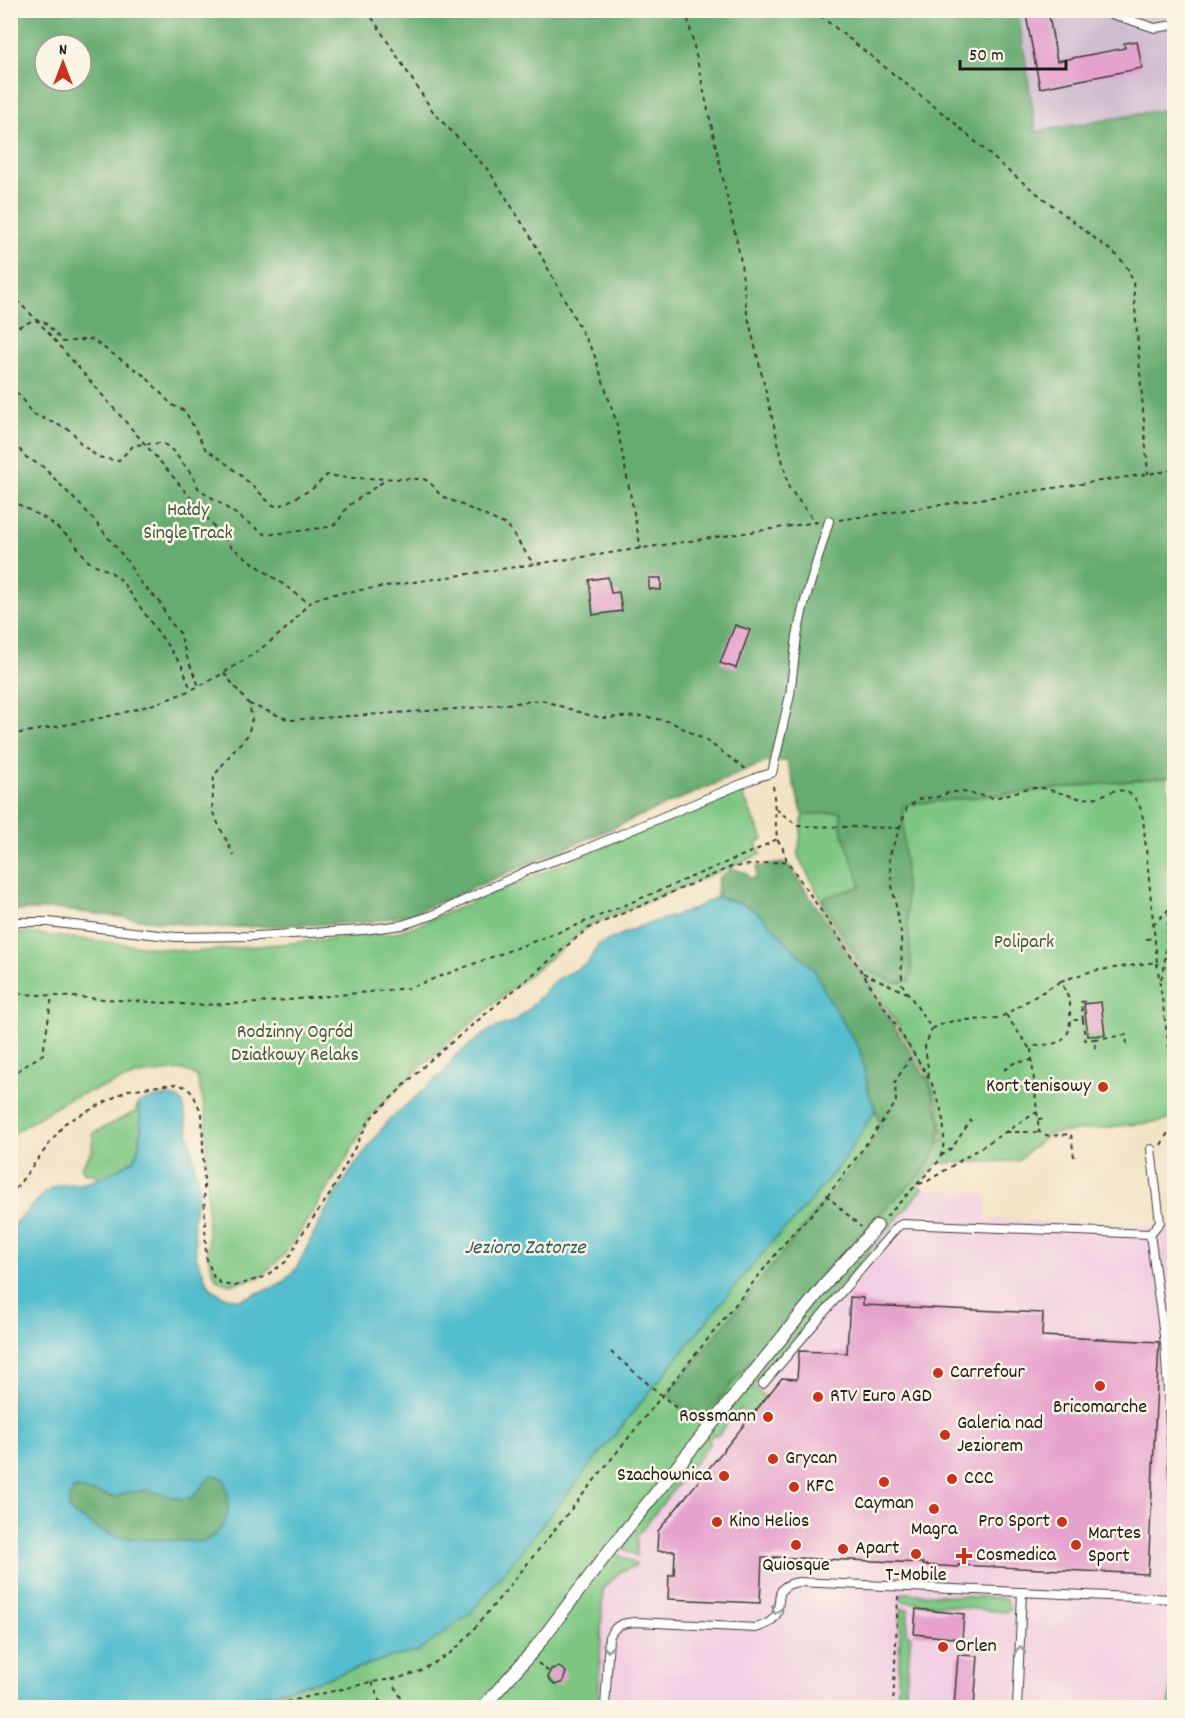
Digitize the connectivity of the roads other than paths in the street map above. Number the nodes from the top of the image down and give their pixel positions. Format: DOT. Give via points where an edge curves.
graph roads {
  1 [pos="1099,10"];
  2 [pos="1174,25"];
  3 [pos="829,521"];
  4 [pos="10,922"];
  5 [pos="1151,1149"];
  6 [pos="877,1226"];
  7 [pos="1150,1233"];
  8 [pos="763,1384"];
  9 [pos="1174,1492"];
  10 [pos="1022,1592"];
  11 [pos="1174,1599"];
  12 [pos="482,1707"];
  13 [pos="605,1707"];
  14 [pos="1017,1707"];
  1 -- 2 [label="lane" via="1155,28"];
  3 -- 4 [label="lane" via="803,608 790,695 772,773 535,867 412,923 256,936 176,937 48,922"];
  5 -- 7 [label="lane" via="1160,1222"];
  6 -- 12 [label="street" via="612,1547 533,1651"];
  7 -- 8 [label="lane" via="902,1224"];
  7 -- 9 [label="lane" via="1165,1343"];
  10 -- 11 [label="lane"];
  10 -- 13 [label="lane, one-way" via="798,1582 781,1590 776,1618 756,1628 623,1623 609,1637"];
  14 -- 10 [label="lane, one-way"];
}
